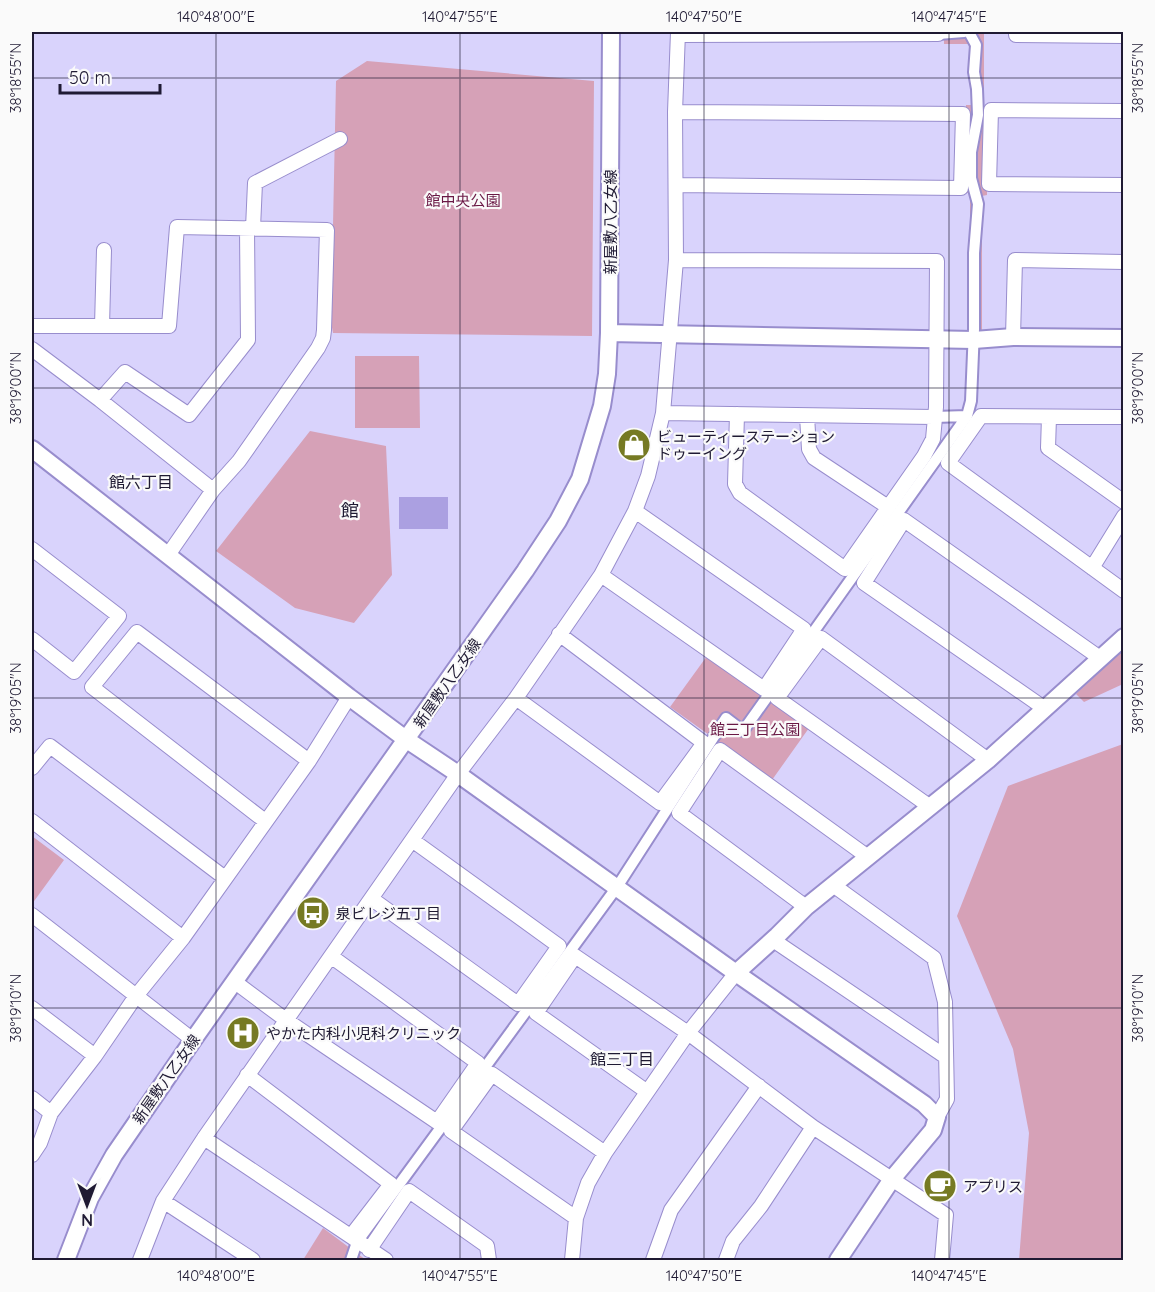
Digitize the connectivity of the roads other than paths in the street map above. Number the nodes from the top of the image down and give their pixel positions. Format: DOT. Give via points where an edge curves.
graph roads {
  1 [pos="611,32"];
  2 [pos="964,32"];
  3 [pos="969,32"];
  4 [pos="1016,32"];
  5 [pos="678,33"];
  6 [pos="938,33"];
  7 [pos="1124,36"];
  8 [pos="1124,111"];
  9 [pos="675,112"];
  10 [pos="340,138"];
  11 [pos="677,185"];
  12 [pos="1124,186"];
  13 [pos="250,228"];
  14 [pos="104,250"];
  15 [pos="676,260"];
  16 [pos="1124,262"];
  17 [pos="32,326"];
  18 [pos="102,326"];
  19 [pos="609,333"];
  20 [pos="670,335"];
  21 [pos="1013,337"];
  22 [pos="1124,338"];
  23 [pos="935,339"];
  24 [pos="974,340"];
  25 [pos="32,349"];
  26 [pos="100,400"];
  27 [pos="663,413"];
  28 [pos="736,414"];
  29 [pos="807,416"];
  30 [pos="967,416"];
  31 [pos="934,417"];
  32 [pos="1049,417"];
  33 [pos="1124,417"];
  34 [pos="32,449"];
  35 [pos="213,490"];
  36 [pos="1124,502"];
  37 [pos="888,507"];
  38 [pos="635,511"];
  39 [pos="1124,516"];
  40 [pos="32,549"];
  41 [pos="168,555"];
  42 [pos="1092,568"];
  43 [pos="602,575"];
  44 [pos="1124,591"];
  45 [pos="559,634"];
  46 [pos="1124,637"];
  47 [pos="32,639"];
  48 [pos="1100,658"];
  49 [pos="349,697"];
  50 [pos="516,698"];
  51 [pos="1044,708"];
  52 [pos="407,740"];
  53 [pos="988,760"];
  54 [pos="309,761"];
  55 [pos="32,768"];
  56 [pos="458,774"];
  57 [pos="929,806"];
  58 [pos="32,821"];
  59 [pos="265,821"];
  60 [pos="412,840"];
  61 [pos="868,857"];
  62 [pos="225,878"];
  63 [pos="833,885"];
  64 [pos="617,887"];
  65 [pos="372,899"];
  66 [pos="806,907"];
  67 [pos="32,915"];
  68 [pos="183,938"];
  69 [pos="773,940"];
  70 [pos="332,957"];
  71 [pos="736,973"];
  72 [pos="235,982"];
  73 [pos="136,996"];
  74 [pos="32,1008"];
  75 [pos="286,1020"];
  76 [pos="688,1033"];
  77 [pos="193,1040"];
  78 [pos="95,1056"];
  79 [pos="946,1057"];
  80 [pos="248,1075"];
  81 [pos="759,1086"];
  82 [pos="646,1091"];
  83 [pos="32,1098"];
  84 [pos="51,1113"];
  85 [pos="937,1117"];
  86 [pos="813,1127"];
  87 [pos="204,1138"];
  88 [pos="605,1153"];
  89 [pos="32,1155"];
  90 [pos="892,1179"];
  91 [pos="162,1201"];
  92 [pos="576,1218"];
  93 [pos="354,1239"];
  94 [pos="369,1250"];
  95 [pos="66,1260"];
  96 [pos="140,1260"];
  97 [pos="253,1260"];
  98 [pos="351,1260"];
  99 [pos="386,1260"];
  100 [pos="489,1260"];
  101 [pos="572,1260"];
  102 [pos="653,1260"];
  103 [pos="726,1260"];
  104 [pos="838,1260"];
  105 [pos="942,1260"];
  1 -- 19 [label="street, 新屋敷八乙女線"];
  2 -- 6 [label="street"];
  3 -- 24 [label="street" via="976,45 978,115 971,152 971,178 978,204"];
  4 -- 7 [label="street"];
  5 -- 6 [label="street"];
  5 -- 9 [label="street"];
  8 -- 12 [label="street" via="991,110 989,184"];
  9 -- 11 [label="street"];
  9 -- 11 [label="street" via="963,114 961,188"];
  10 -- 13 [label="street" via="255,183"];
  11 -- 15 [label="street"];
  13 -- 18 [label="street" via="177,227 169,326"];
  13 -- 26 [label="street" via="248,340 189,415 125,372"];
  13 -- 35 [label="street" via="327,230 324,330 318,348 239,461"];
  14 -- 18 [label="street"];
  15 -- 20 [label="street"];
  15 -- 23 [label="street" via="937,261"];
  16 -- 21 [label="street" via="1015,260"];
  17 -- 18 [label="street"];
  19 -- 20 [label="street"];
  19 -- 52 [label="street, 新屋敷八乙女線" via="602,406 580,479 525,571"];
  20 -- 23 [label="street"];
  20 -- 27 [label="street"];
  21 -- 22 [label="street"];
  21 -- 24 [label="street"];
  23 -- 24 [label="street"];
  23 -- 31 [label="street"];
  24 -- 30 [label="street"];
  25 -- 26 [label="street"];
  26 -- 35 [label="street"];
  27 -- 28 [label="street"];
  27 -- 38 [label="street"];
  28 -- 29 [label="street"];
  28 -- 37 [label="street" via="735,484 740,493 845,569"];
  29 -- 31 [label="street"];
  29 -- 37 [label="street" via="809,449 814,458"];
  30 -- 31 [label="street"];
  30 -- 64 [label="street" via="743,731 726,718"];
  31 -- 37 [label="street" via="933,439"];
  32 -- 33 [label="street"];
  32 -- 36 [label="street" via="1048,448"];
  32 -- 42 [label="street" via="981,416 948,464"];
  34 -- 41 [label="street"];
  35 -- 41 [label="street"];
  38 -- 43 [label="street"];
  38 -- 43 [label="street" via="804,629 764,689"];
  39 -- 42 [label="street"];
  40 -- 47 [label="street" via="118,616 74,672"];
  41 -- 49 [label="street"];
  42 -- 44 [label="street"];
  43 -- 45 [label="street"];
  45 -- 50 [label="street"];
  45 -- 50 [label="street" via="704,742 660,803"];
  46 -- 48 [label="street"];
  48 -- 51 [label="street"];
  48 -- 51 [label="street" via="904,520 864,583"];
  49 -- 52 [label="street"];
  49 -- 54 [label="street"];
  50 -- 56 [label="street"];
  51 -- 53 [label="street"];
  52 -- 56 [label="street"];
  52 -- 72 [label="street, 新屋敷八乙女線"];
  53 -- 57 [label="street"];
  53 -- 57 [label="street" via="821,639 777,698"];
  54 -- 59 [label="street"];
  54 -- 59 [label="street" via="137,632 92,687"];
  55 -- 62 [label="street" via="50,746"];
  56 -- 60 [label="street"];
  56 -- 64 [label="street"];
  57 -- 61 [label="street"];
  58 -- 68 [label="street"];
  59 -- 62 [label="street"];
  60 -- 65 [label="street"];
  60 -- 65 [label="street" via="559,946 518,1004"];
  61 -- 63 [label="street"];
  61 -- 66 [label="street" via="720,750 679,813"];
  62 -- 68 [label="street"];
  63 -- 66 [label="street"];
  63 -- 79 [label="street" via="934,958 945,1002"];
  64 -- 71 [label="street"];
  64 -- 93 [label="street"];
  65 -- 70 [label="street"];
  66 -- 69 [label="street"];
  67 -- 73 [label="street"];
  68 -- 73 [label="street"];
  69 -- 71 [label="street"];
  69 -- 79 [label="street"];
  70 -- 75 [label="street"];
  70 -- 75 [label="street" via="478,1063 437,1122"];
  71 -- 76 [label="street"];
  71 -- 85 [label="street"];
  72 -- 75 [label="street"];
  72 -- 77 [label="street, 新屋敷八乙女線"];
  73 -- 77 [label="street"];
  73 -- 78 [label="street"];
  74 -- 78 [label="street"];
  75 -- 80 [label="street"];
  76 -- 81 [label="street"];
  76 -- 82 [label="street"];
  76 -- 82 [label="street" via="575,956 536,1013"];
  77 -- 95 [label="street, 新屋敷八乙女線" via="99,1180"];
  78 -- 84 [label="street"];
  79 -- 85 [label="street" via="947,1099"];
  80 -- 87 [label="street"];
  80 -- 93 [label="street" via="391,1184"];
  81 -- 86 [label="street"];
  81 -- 102 [label="street" via="670,1210"];
  82 -- 88 [label="street"];
  83 -- 84 [label="street"];
  84 -- 89 [label="street"];
  85 -- 90 [label="street" via="933,1130"];
  86 -- 90 [label="street"];
  86 -- 103 [label="street" via="733,1241"];
  87 -- 91 [label="street"];
  87 -- 93 [label="street"];
  88 -- 92 [label="street" via="588,1183"];
  88 -- 92 [label="street" via="492,1074 451,1131"];
  90 -- 104 [label="street"];
  90 -- 105 [label="street" via="946,1215"];
  91 -- 96 [label="street"];
  91 -- 97 [label="street"];
  92 -- 101 [label="street"];
  93 -- 94 [label="street"];
  93 -- 98 [label="street"];
  94 -- 99 [label="street"];
  94 -- 100 [label="street" via="409,1191 487,1246"];
}
